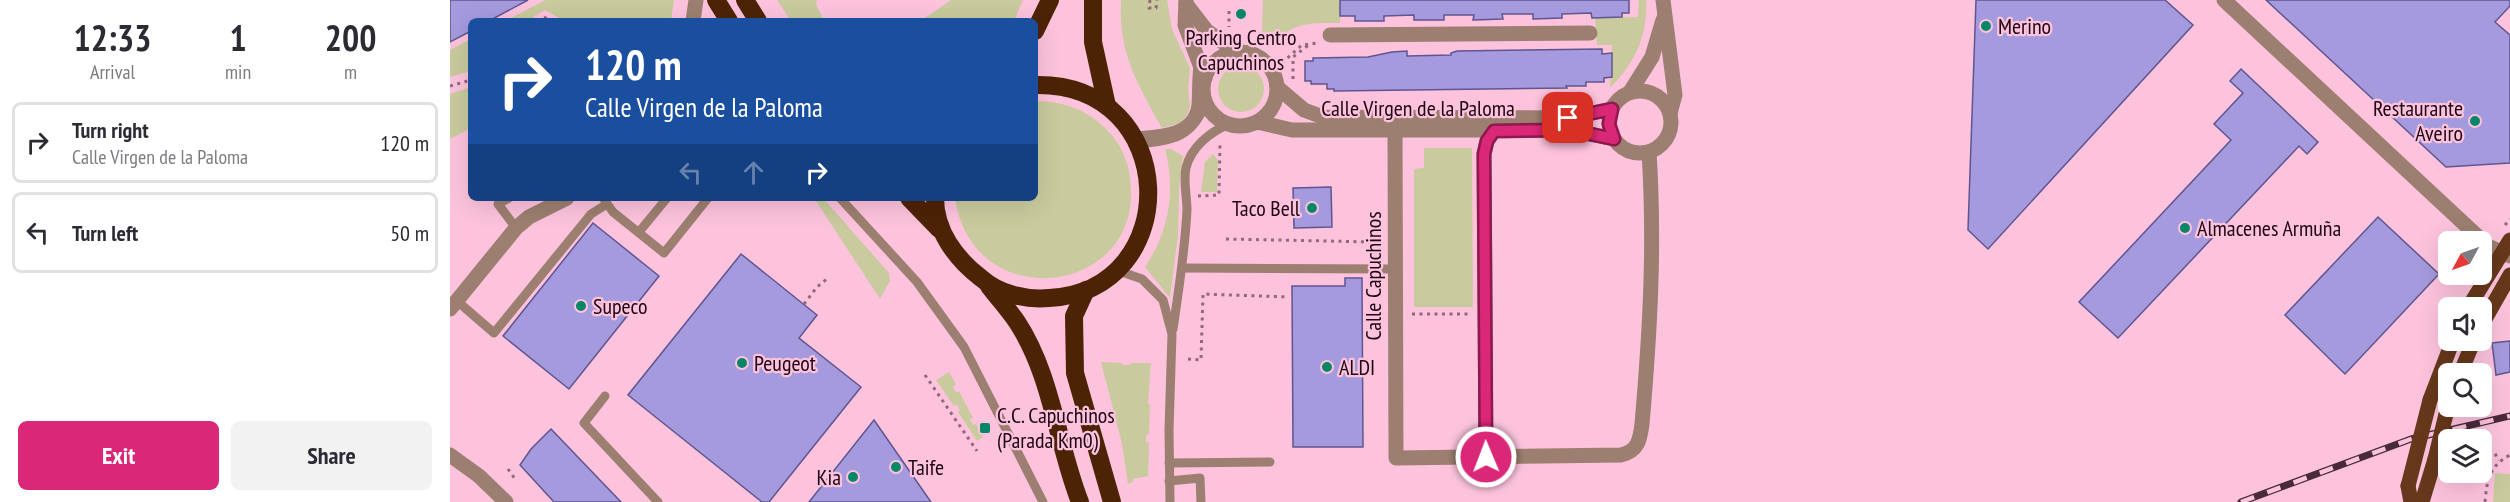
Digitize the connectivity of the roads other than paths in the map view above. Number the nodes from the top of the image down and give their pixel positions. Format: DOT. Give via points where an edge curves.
graph roads {
  1 [pos="696,0"];
  2 [pos="716,0"];
  3 [pos="744,0"];
  4 [pos="1050,0"];
  5 [pos="1093,0"];
  6 [pos="1663,0"];
  7 [pos="2224,0"];
  8 [pos="1186,2"];
  9 [pos="1664,17"];
  10 [pos="693,18"];
  11 [pos="727,18"];
  12 [pos="756,18"];
  13 [pos="1038,25"];
  14 [pos="1590,33"];
  15 [pos="1330,35"];
  16 [pos="1238,52"];
  17 [pos="1199,61"];
  18 [pos="1205,78"];
  19 [pos="1038,85"];
  20 [pos="1277,87"];
  21 [pos="1630,92"];
  22 [pos="1206,102"];
  23 [pos="1107,106"];
  24 [pos="1612,109"];
  25 [pos="1670,113"];
  26 [pos="1257,122"];
  27 [pos="1229,124"];
  28 [pos="1395,130"];
  29 [pos="1494,131"];
  30 [pos="1614,139"];
  31 [pos="1136,140"];
  32 [pos="1649,152"];
  33 [pos="504,201"];
  34 [pos="561,201"];
  35 [pos="605,201"];
  36 [pos="665,201"];
  37 [pos="706,201"];
  38 [pos="843,201"];
  39 [pos="912,201"];
  40 [pos="936,201"];
  41 [pos="2455,214"];
  42 [pos="516,228"];
  43 [pos="2465,231"];
  44 [pos="639,232"];
  45 [pos="944,235"];
  46 [pos="2507,249"];
  47 [pos="1183,268"];
  48 [pos="2492,268"];
  49 [pos="1395,269"];
  50 [pos="1116,270"];
  51 [pos="2510,275"];
  52 [pos="988,284"];
  53 [pos="1086,290"];
  54 [pos="453,305"];
  55 [pos="2492,307"];
  56 [pos="1172,334"];
  57 [pos="2449,351"];
  58 [pos="605,396"];
  59 [pos="2445,417"];
  60 [pos="450,455"];
  61 [pos="1486,457"];
  62 [pos="1270,462"];
  63 [pos="1168,463"];
  64 [pos="1169,481"];
  65 [pos="506,502"];
  66 [pos="658,502"];
  67 [pos="1043,502"];
  68 [pos="1080,502"];
  69 [pos="1112,502"];
  70 [pos="1170,502"];
  71 [pos="1201,502"];
  72 [pos="2411,502"];
  73 [pos="2422,502"];
  1 -- 10 [label="street"];
  2 -- 11 [label="highway"];
  3 -- 12 [label="highway"];
  4 -- 13 [label="highway"];
  5 -- 23 [label="highway" via="1094,42"];
  6 -- 9 [label="street"];
  7 -- 41 [label="street"];
  8 -- 16 [label="street" via="1207,31"];
  8 -- 17 [label="street" via="1185,25"];
  9 -- 21 [label="street" via="1652,57"];
  9 -- 25 [label="street" via="1675,95"];
  14 -- 15 [label="street"];
  16 -- 18 [label="street" via="1223,56"];
  16 -- 20 [label="street" via="1253,54 1266,63"];
  17 -- 18 [label="street"];
  17 -- 31 [label="lane" via="1192,119 1175,131"];
  18 -- 22 [label="street"];
  19 -- 23 [label="highway" via="1054,84 1082,92"];
  20 -- 24 [label="street, Calle Virgen de la Paloma" via="1304,110 1323,117 1568,118"];
  20 -- 26 [label="street" via="1275,101"];
  21 -- 24 [label="street"];
  21 -- 25 [label="street" via="1646,91 1661,99"];
  22 -- 27 [label="street" via="1215,116"];
  22 -- 31 [label="lane" via="1196,124 1178,136 1162,141"];
  23 -- 31 [label="highway"];
  24 -- 30 [label="street" via="1609,124"];
  25 -- 32 [label="street" via="1668,137"];
  26 -- 27 [label="street"];
  26 -- 28 [label="street, Calle Virgen de la Paloma" via="1292,130"];
  27 -- 47 [label="lane" via="1197,146 1186,168"];
  28 -- 29 [label="street, Calle Virgen de la Paloma"];
  28 -- 49 [label="street, Calle Capuchinos"];
  29 -- 30 [label="street, Calle Virgen de la Paloma" via="1571,130"];
  29 -- 61 [label="street" via="1484,154"];
  30 -- 32 [label="street" via="1636,153"];
  31 -- 50 [label="highway" via="1148,169 1150,197 1134,249"];
  32 -- 61 [label="street" via="1653,280 1639,442 1632,451 1621,455"];
  33 -- 42 [label="lane" via="498,204"];
  34 -- 42 [label="street"];
  35 -- 44 [label="lane"];
  35 -- 54 [label="lane" via="494,333"];
  36 -- 44 [label="lane"];
  37 -- 44 [label="lane" via="664,253"];
  38 -- 67 [label="lane" via="917,282 964,347"];
  39 -- 45 [label="highway"];
  40 -- 45 [label="highway"];
  41 -- 43 [label="street"];
  41 -- 46 [label="street" via="2488,246"];
  42 -- 54 [label="street"];
  45 -- 52 [label="highway" via="962,263"];
  46 -- 48 [label="main road"];
  47 -- 49 [label="lane"];
  47 -- 56 [label="lane"];
  49 -- 61 [label="street, Calle Capuchinos" via="1396,458"];
  50 -- 53 [label="highway"];
  50 -- 56 [label="lane" via="1142,279 1163,300"];
  51 -- 55 [label="main road"];
  52 -- 53 [label="highway" via="1011,295 1036,299 1062,298"];
  52 -- 68 [label="highway" via="1018,323 1031,350"];
  53 -- 69 [label="highway" via="1074,316 1075,373"];
  56 -- 63 [label="lane"];
  57 -- 72 [label="main road, bridge" via="2430,400 2408,486"];
  58 -- 66 [label="lane" via="584,423"];
  59 -- 73 [label="main road, bridge"];
  60 -- 65 [label="street"];
  62 -- 63 [label="lane"];
  63 -- 64 [label="lane"];
  64 -- 70 [label="lane"];
  64 -- 71 [label="lane" via="1200,478"];
}
